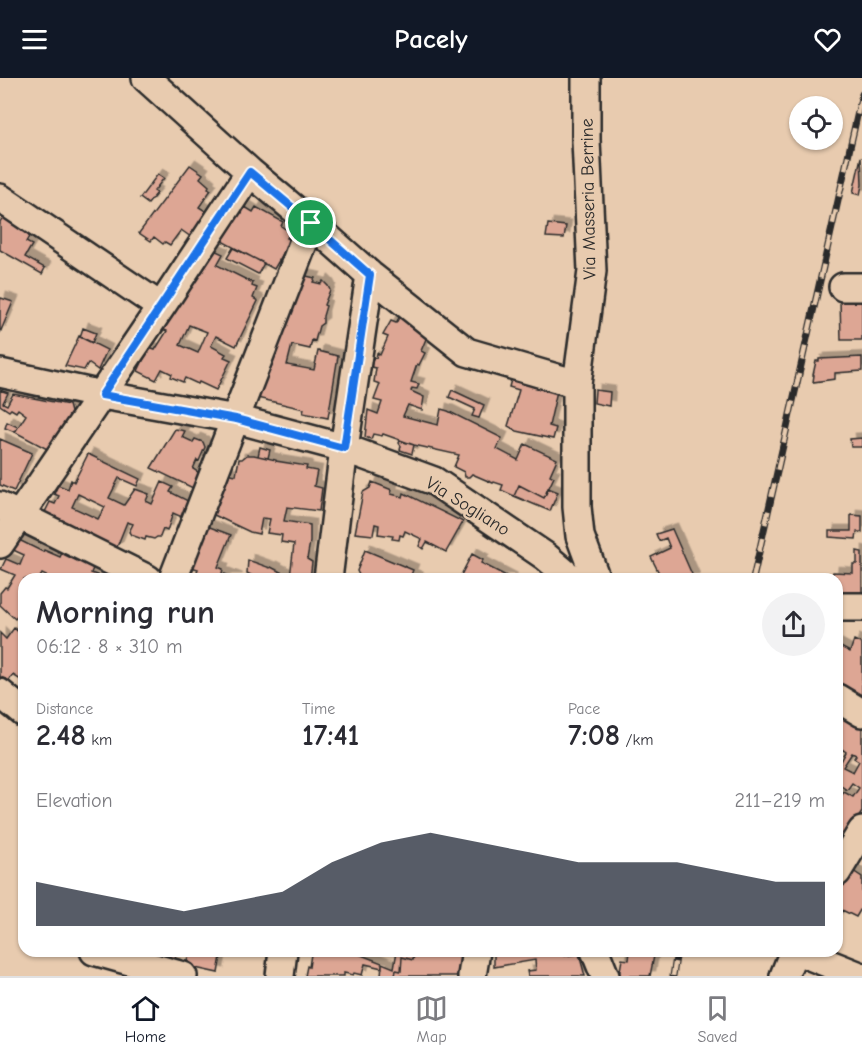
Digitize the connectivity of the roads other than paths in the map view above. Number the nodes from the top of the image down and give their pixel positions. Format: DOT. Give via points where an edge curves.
graph roads {
  1 [pos="146,78"];
  2 [pos="585,78"];
  3 [pos="250,172"];
  4 [pos="0,198"];
  5 [pos="311,223"];
  6 [pos="370,275"];
  7 [pos="161,307"];
  8 [pos="0,373"];
  9 [pos="578,384"];
  10 [pos="102,395"];
  11 [pos="236,419"];
  12 [pos="344,448"];
  13 [pos="10,511"];
  14 [pos="580,536"];
  15 [pos="517,537"];
  16 [pos="0,544"];
  17 [pos="136,573"];
  18 [pos="175,573"];
  19 [pos="329,573"];
  20 [pos="565,573"];
  21 [pos="594,573"];
  22 [pos="843,607"];
  23 [pos="862,607"];
  24 [pos="0,693"];
  25 [pos="843,702"];
  26 [pos="18,708"];
  27 [pos="862,713"];
  28 [pos="862,831"];
  29 [pos="846,860"];
  30 [pos="115,957"];
  31 [pos="282,957"];
  32 [pos="475,957"];
  33 [pos="597,957"];
  34 [pos="612,957"];
  35 [pos="793,957"];
  36 [pos="811,957"];
  37 [pos="183,976"];
  38 [pos="280,976"];
  39 [pos="472,976"];
  40 [pos="604,976"];
  41 [pos="609,976"];
  42 [pos="784,976"];
  43 [pos="860,976"];
  1 -- 3 [label="street"];
  2 -- 9 [label="street, Via Masseria Berrine" via="592,271"];
  3 -- 5 [label="street"];
  3 -- 7 [label="street"];
  4 -- 7 [label="street"];
  5 -- 6 [label="street"];
  5 -- 11 [label="street"];
  6 -- 9 [label="street" via="467,352"];
  6 -- 12 [label="street"];
  7 -- 10 [label="street"];
  8 -- 10 [label="street, Via Sogliano"];
  9 -- 14 [label="street, Via Masseria Berrine"];
  10 -- 11 [label="street, Via Sogliano"];
  10 -- 13 [label="street"];
  11 -- 12 [label="street, Via Sogliano"];
  11 -- 18 [label="street"];
  12 -- 15 [label="street, Via Sogliano" via="434,481"];
  12 -- 19 [label="street"];
  13 -- 16 [label="street"];
  13 -- 17 [label="street"];
  14 -- 15 [label="street, Via Sogliano" via="547,543"];
  14 -- 21 [label="street"];
  15 -- 20 [label="street, Via Sogliano"];
  22 -- 23 [label="street"];
  24 -- 26 [label="street"];
  25 -- 27 [label="street"];
  28 -- 29 [label="street"];
  30 -- 37 [label="street"];
  31 -- 38 [label="street"];
  32 -- 39 [label="street"];
  33 -- 40 [label="street"];
  34 -- 41 [label="street"];
  35 -- 42 [label="street"];
  36 -- 43 [label="street"];
}
